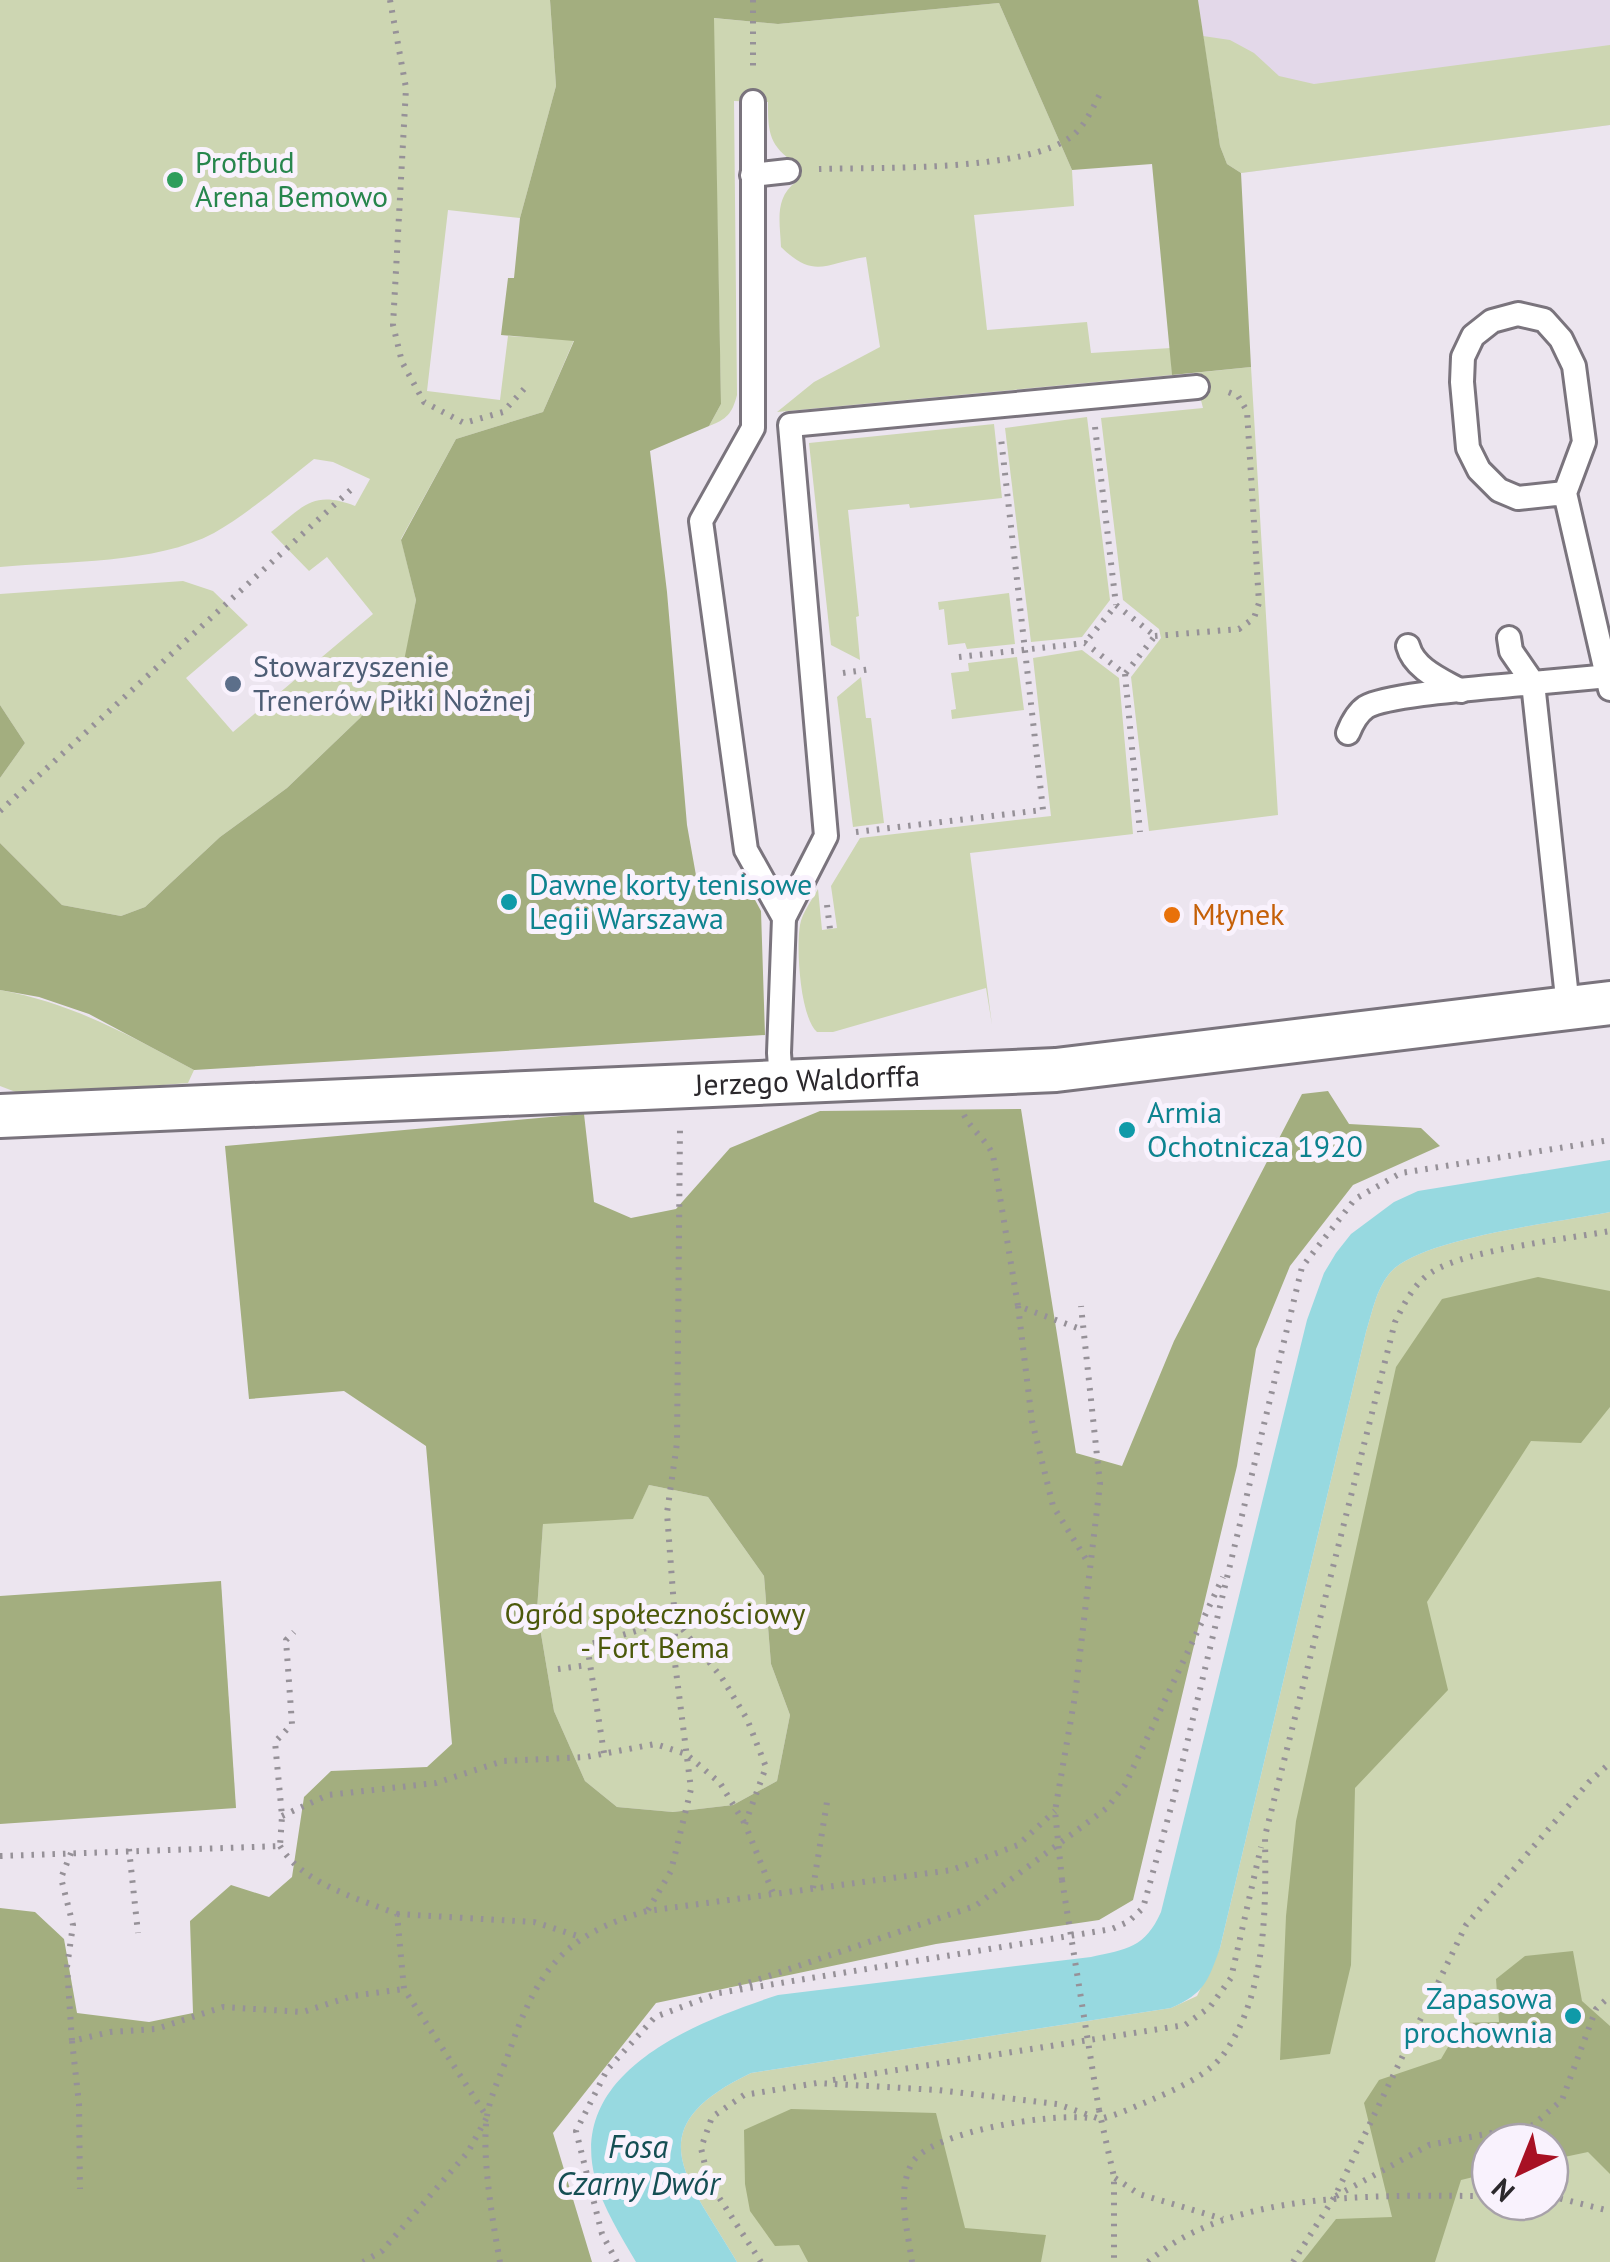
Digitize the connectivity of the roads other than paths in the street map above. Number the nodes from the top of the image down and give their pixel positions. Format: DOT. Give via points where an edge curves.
graph roads {
  1 [pos="753,102"];
  2 [pos="788,171"];
  3 [pos="752,175"];
  4 [pos="1197,387"];
  5 [pos="1565,493"];
  6 [pos="1509,638"];
  7 [pos="1408,646"];
  8 [pos="1609,680"];
  9 [pos="1533,683"];
  10 [pos="1461,691"];
  11 [pos="1348,732"];
  12 [pos="784,918"];
  13 [pos="1610,1002"];
  14 [pos="1568,1007"];
  15 [pos="781,1082"];
  16 [pos="0,1116"];
  1 -- 3 [label="lane"];
  2 -- 3 [label="lane"];
  3 -- 12 [label="lane" via="753,428 701,521 746,850"];
  4 -- 12 [label="lane" via="790,425 826,836"];
  5 -- 5 [label="lane" via="1584,442 1574,366 1544,320 1518,314 1492,321 1473,336 1463,357 1468,448 1499,490 1518,498"];
  5 -- 8 [label="lane"];
  6 -- 9 [label="lane"];
  7 -- 10 [label="lane" via="1421,666"];
  8 -- 9 [label="lane"];
  9 -- 10 [label="lane"];
  9 -- 14 [label="lane"];
  10 -- 11 [label="lane" via="1367,707"];
  12 -- 15 [label="lane"];
  13 -- 14 [label="street, Jerzego Waldorffa"];
  14 -- 15 [label="street, Jerzego Waldorffa" via="1056,1070"];
  15 -- 16 [label="street, Jerzego Waldorffa"];
}
